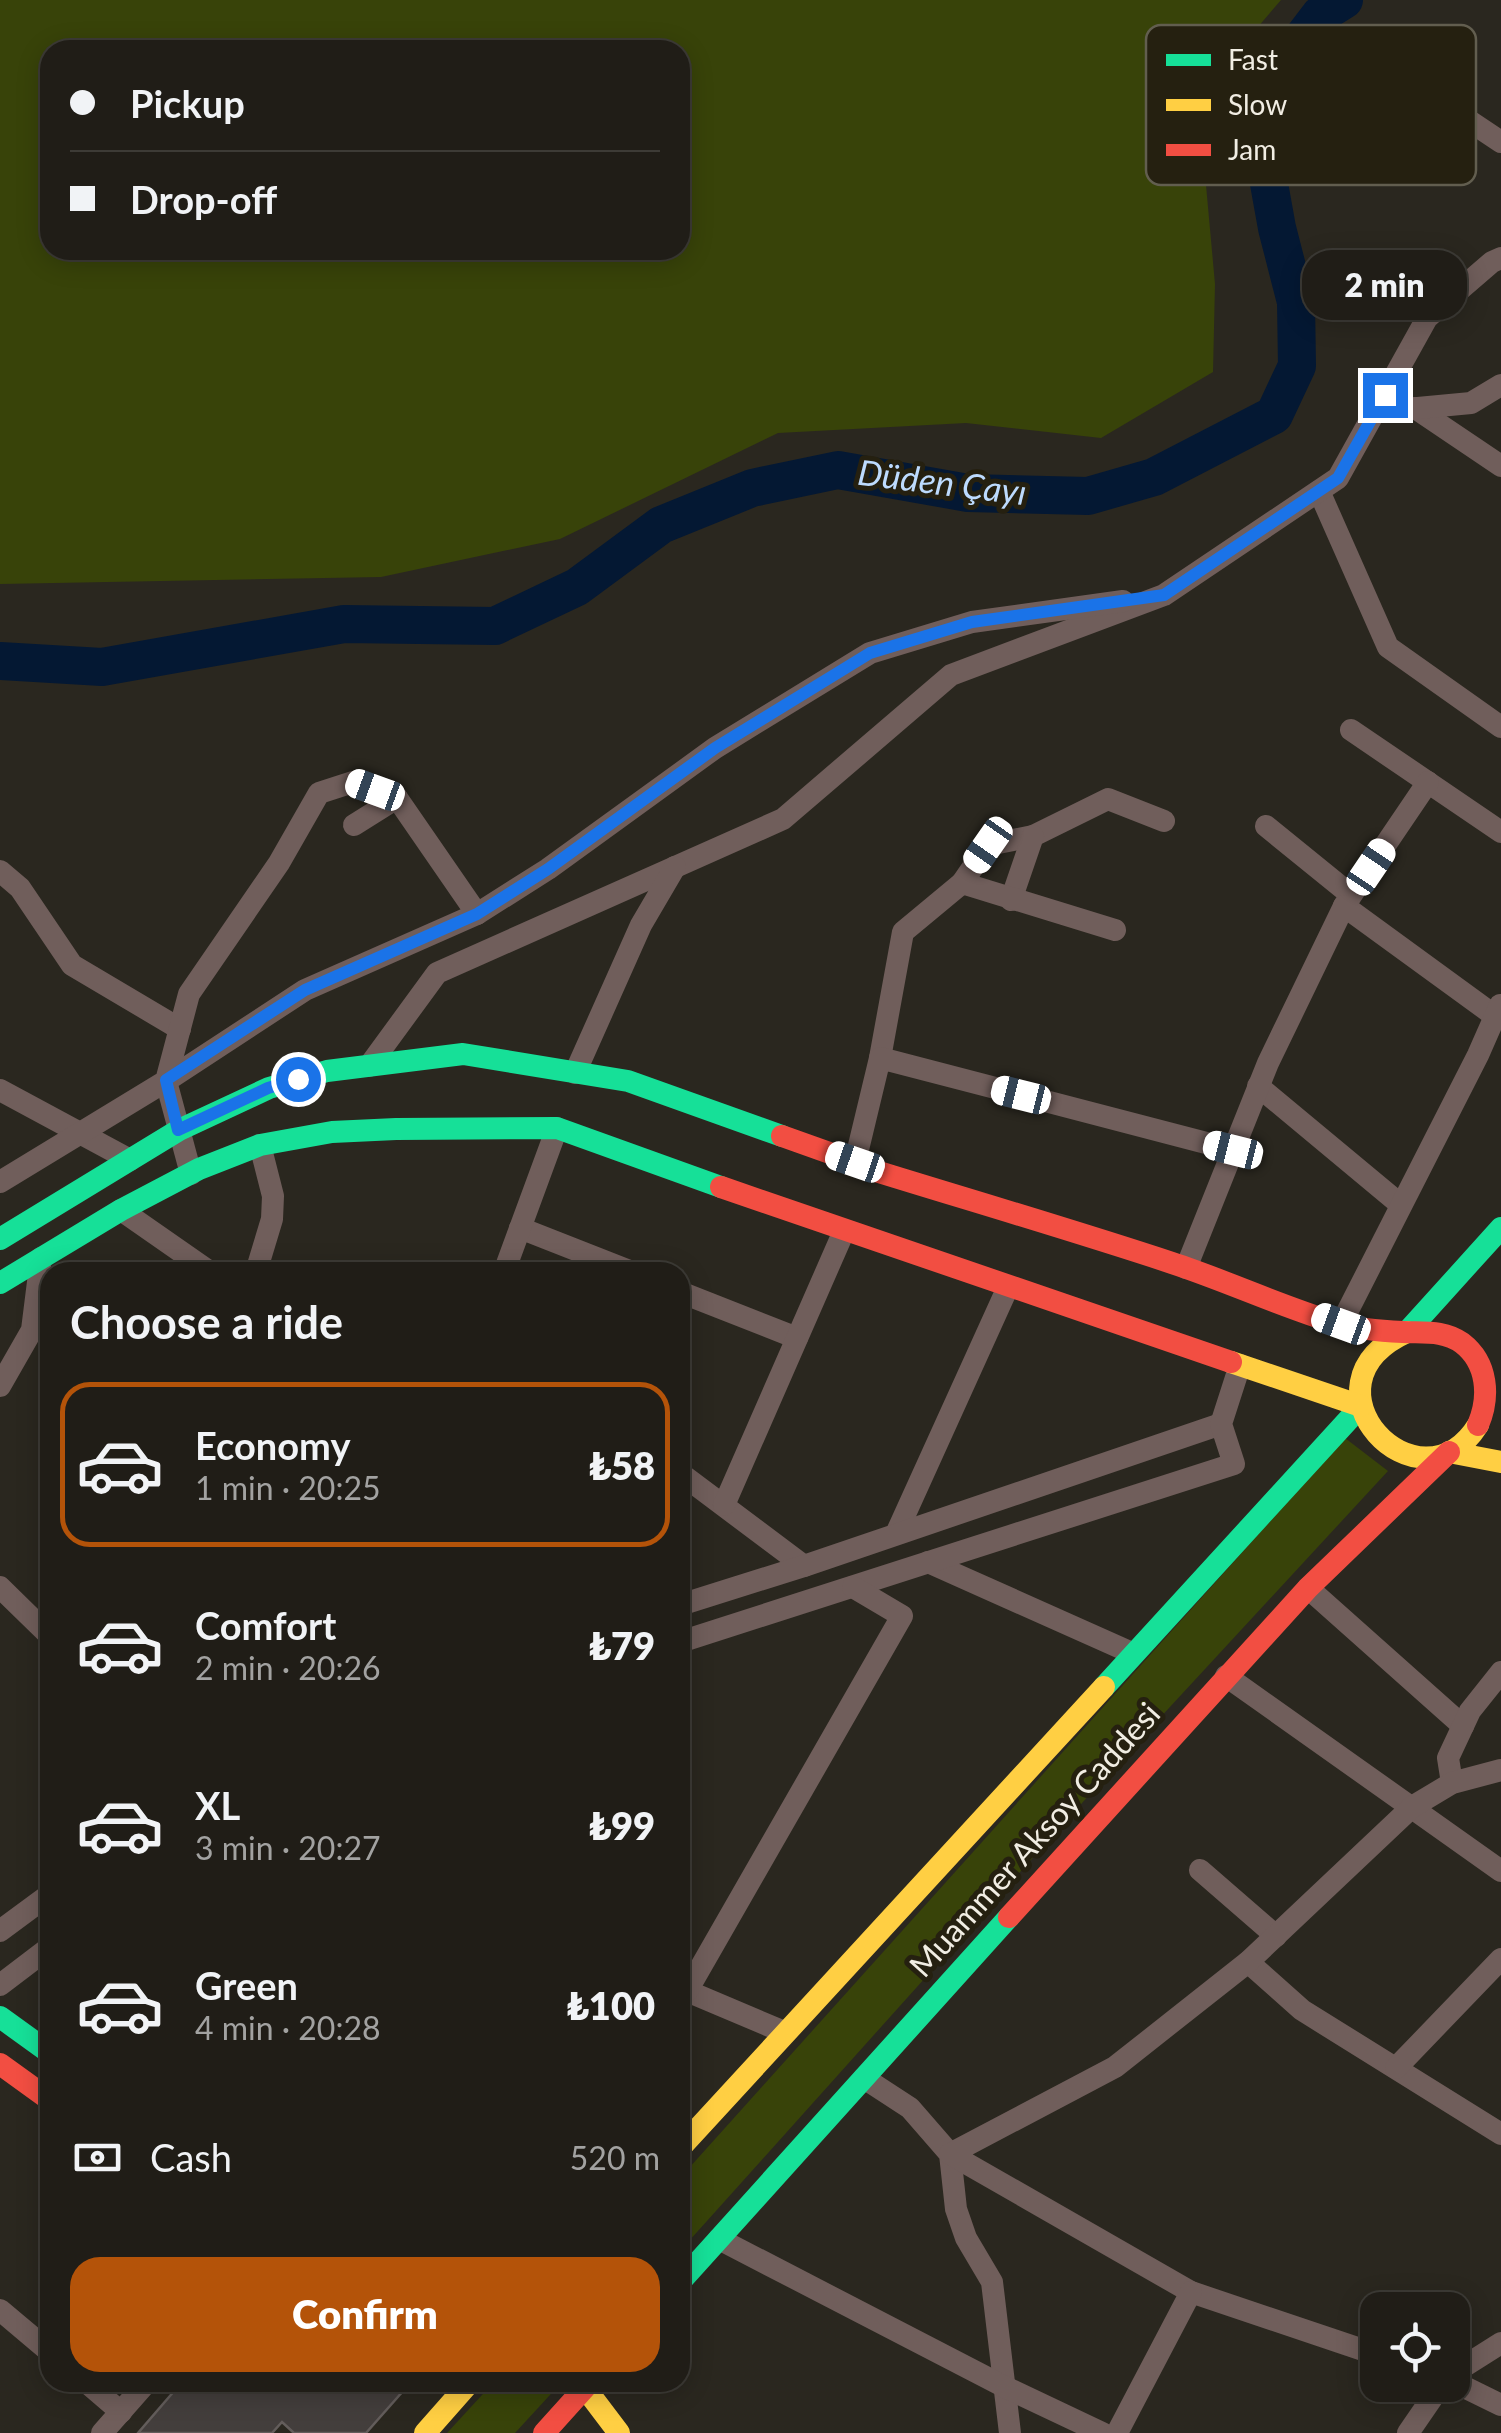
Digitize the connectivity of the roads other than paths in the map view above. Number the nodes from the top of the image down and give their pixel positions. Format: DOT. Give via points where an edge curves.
graph roads {
  1 [pos="1476,125"];
  2 [pos="1501,142"];
  3 [pos="1501,258"];
  4 [pos="1501,384"];
  5 [pos="1415,408"];
  6 [pos="1375,412"];
  7 [pos="1501,466"];
  8 [pos="1319,491"];
  9 [pos="1164,595"];
  10 [pos="1501,727"];
  11 [pos="1351,730"];
  12 [pos="1428,782"];
  13 [pos="397,798"];
  14 [pos="1164,821"];
  15 [pos="354,825"];
  16 [pos="1266,826"];
  17 [pos="1501,832"];
  18 [pos="1033,836"];
  19 [pos="674,867"];
  20 [pos="0,871"];
  21 [pos="962,883"];
  22 [pos="1011,900"];
  23 [pos="1348,900"];
  24 [pos="477,914"];
  25 [pos="1115,930"];
  26 [pos="1498,1009"];
  27 [pos="180,1029"];
  28 [pos="880,1058"];
  29 [pos="369,1066"];
  30 [pos="575,1072"];
  31 [pos="166,1080"];
  32 [pos="1258,1086"];
  33 [pos="0,1090"];
  34 [pos="557,1128"];
  35 [pos="178,1130"];
  36 [pos="81,1134"];
  37 [pos="260,1146"];
  38 [pos="1233,1150"];
  39 [pos="130,1160"];
  40 [pos="855,1162"];
  41 [pos="192,1174"];
  42 [pos="0,1182"];
  43 [pos="1402,1205"];
  44 [pos="121,1210"];
  45 [pos="520,1228"];
  46 [pos="1501,1228"];
  47 [pos="844,1230"];
  48 [pos="0,1239"];
  49 [pos="41,1258"];
  50 [pos="41,1262"];
  51 [pos="196,1262"];
  52 [pos="259,1262"];
  53 [pos="508,1262"];
  54 [pos="607,1262"];
  55 [pos="1186,1268"];
  56 [pos="0,1283"];
  57 [pos="1008,1286"];
  58 [pos="690,1296"];
  59 [pos="1341,1324"];
  60 [pos="1407,1332"];
  61 [pos="40,1338"];
  62 [pos="796,1338"];
  63 [pos="1240,1365"];
  64 [pos="1496,1377"];
  65 [pos="0,1386"];
  66 [pos="1361,1406"];
  67 [pos="1221,1424"];
  68 [pos="1450,1452"];
  69 [pos="1501,1462"];
  70 [pos="690,1480"];
  71 [pos="724,1506"];
  72 [pos="896,1534"];
  73 [pos="928,1562"];
  74 [pos="804,1566"];
  75 [pos="0,1587"];
  76 [pos="853,1587"];
  77 [pos="1308,1588"];
  78 [pos="690,1602"];
  79 [pos="40,1626"];
  80 [pos="690,1639"];
  81 [pos="1132,1653"];
  82 [pos="1501,1672"];
  83 [pos="1226,1676"];
  84 [pos="1463,1726"];
  85 [pos="1501,1770"];
  86 [pos="1452,1782"];
  87 [pos="1412,1807"];
  88 [pos="1200,1870"];
  89 [pos="1501,1871"];
  90 [pos="40,1902"];
  91 [pos="0,1932"];
  92 [pos="1276,1936"];
  93 [pos="40,1955"];
  94 [pos="1501,1959"];
  95 [pos="1248,1962"];
  96 [pos="690,1979"];
  97 [pos="0,1985"];
  98 [pos="690,1992"];
  99 [pos="0,2017"];
  100 [pos="784,2032"];
  101 [pos="40,2046"];
  102 [pos="0,2064"];
  103 [pos="1396,2068"];
  104 [pos="864,2078"];
  105 [pos="40,2093"];
  106 [pos="1501,2134"];
  107 [pos="690,2137"];
  108 [pos="950,2154"];
  109 [pos="719,2239"];
  110 [pos="690,2271"];
  111 [pos="1192,2292"];
  112 [pos="0,2310"];
  113 [pos="1501,2343"];
  114 [pos="40,2344"];
  115 [pos="1360,2349"];
  116 [pos="1470,2365"];
  117 [pos="1005,2387"];
  118 [pos="1470,2388"];
  119 [pos="98,2392"];
  120 [pos="138,2392"];
  121 [pos="439,2392"];
  122 [pos="462,2392"];
  123 [pos="581,2392"];
  124 [pos="592,2392"];
  125 [pos="1430,2402"];
  126 [pos="1501,2405"];
  127 [pos="121,2412"];
  128 [pos="445,2412"];
  129 [pos="102,2433"];
  130 [pos="425,2433"];
  131 [pos="544,2433"];
  132 [pos="619,2433"];
  133 [pos="1010,2433"];
  134 [pos="1102,2433"];
  135 [pos="1117,2433"];
  136 [pos="1408,2433"];
  1 -- 2 [label="street"];
  3 -- 6 [label="street" via="1427,318"];
  4 -- 5 [label="street" via="1471,403"];
  5 -- 6 [label="street"];
  5 -- 7 [label="street"];
  6 -- 8 [label="street" via="1338,478"];
  8 -- 9 [label="street"];
  8 -- 10 [label="street" via="1388,646"];
  9 -- 19 [label="street" via="951,675 783,818"];
  9 -- 24 [label="street" via="972,622 870,653 715,748"];
  11 -- 12 [label="street"];
  12 -- 17 [label="street"];
  12 -- 23 [label="street"];
  13 -- 15 [label="street"];
  13 -- 24 [label="street"];
  13 -- 27 [label="street" via="353,782 319,793 190,994"];
  14 -- 18 [label="street" via="1108,799"];
  16 -- 23 [label="street"];
  18 -- 21 [label="street" via="988,845"];
  18 -- 22 [label="street"];
  19 -- 29 [label="street" via="437,973"];
  19 -- 30 [label="street"];
  20 -- 27 [label="street" via="20,888 72,965"];
  21 -- 22 [label="street"];
  21 -- 28 [label="street" via="904,932"];
  22 -- 25 [label="street"];
  23 -- 26 [label="street"];
  23 -- 32 [label="street"];
  24 -- 31 [label="street" via="305,990"];
  26 -- 43 [label="street"];
  27 -- 31 [label="street"];
  28 -- 38 [label="street"];
  28 -- 40 [label="street"];
  29 -- 30 [label="main road" via="463,1054"];
  29 -- 35 [label="main road" via="268,1088"];
  30 -- 40 [label="main road" via="628,1081"];
  31 -- 35 [label="street"];
  31 -- 36 [label="street"];
  32 -- 38 [label="street"];
  32 -- 43 [label="street"];
  33 -- 36 [label="street"];
  34 -- 37 [label="main road" via="332,1132"];
  34 -- 45 [label="street"];
  34 -- 47 [label="main road"];
  35 -- 39 [label="main road"];
  35 -- 41 [label="street"];
  36 -- 39 [label="street"];
  36 -- 42 [label="street"];
  37 -- 41 [label="main road"];
  37 -- 52 [label="street" via="274,1196"];
  38 -- 55 [label="street"];
  39 -- 48 [label="main road"];
  40 -- 55 [label="main road"];
  41 -- 44 [label="main road"];
  43 -- 59 [label="street"];
  44 -- 49 [label="main road"];
  44 -- 51 [label="street"];
  45 -- 53 [label="street"];
  45 -- 54 [label="street"];
  46 -- 60 [label="main road"];
  47 -- 57 [label="main road"];
  47 -- 62 [label="street"];
  49 -- 50 [label="street"];
  49 -- 56 [label="main road"];
  55 -- 59 [label="main road"];
  57 -- 63 [label="main road"];
  57 -- 72 [label="street"];
  58 -- 62 [label="street"];
  59 -- 60 [label="main road"];
  60 -- 64 [label="main road" via="1448,1335"];
  60 -- 66 [label="main road" via="1375,1352 1365,1368"];
  61 -- 65 [label="street"];
  62 -- 71 [label="street"];
  63 -- 66 [label="main road"];
  63 -- 67 [label="street"];
  64 -- 68 [label="main road" via="1476,1430"];
  66 -- 68 [label="main road" via="1378,1439 1394,1450 1431,1457"];
  66 -- 81 [label="main road, Muammer Aksoy Caddesi"];
  67 -- 72 [label="street"];
  67 -- 73 [label="street" via="1234,1464"];
  68 -- 69 [label="main road"];
  68 -- 77 [label="main road, Muammer Aksoy Caddesi"];
  70 -- 71 [label="street"];
  71 -- 74 [label="street"];
  72 -- 74 [label="street"];
  73 -- 76 [label="street"];
  73 -- 81 [label="street"];
  74 -- 78 [label="street"];
  75 -- 79 [label="street"];
  76 -- 80 [label="street"];
  76 -- 96 [label="street" via="902,1616"];
  77 -- 83 [label="main road, Muammer Aksoy Caddesi"];
  77 -- 84 [label="street"];
  81 -- 100 [label="main road, Muammer Aksoy Caddesi"];
  82 -- 84 [label="street"];
  83 -- 87 [label="street"];
  83 -- 104 [label="main road, Muammer Aksoy Caddesi"];
  84 -- 86 [label="street" via="1448,1758"];
  85 -- 86 [label="street"];
  86 -- 87 [label="street"];
  87 -- 89 [label="street"];
  87 -- 92 [label="street"];
  88 -- 92 [label="street"];
  90 -- 91 [label="street"];
  92 -- 95 [label="street"];
  93 -- 97 [label="street"];
  94 -- 103 [label="street"];
  95 -- 103 [label="street" via="1302,2010"];
  95 -- 108 [label="street" via="1115,2067"];
  98 -- 100 [label="street"];
  99 -- 101 [label="main road"];
  100 -- 107 [label="main road, Muammer Aksoy Caddesi"];
  102 -- 105 [label="main road"];
  103 -- 106 [label="street"];
  104 -- 108 [label="street" via="910,2108"];
  104 -- 109 [label="main road, Muammer Aksoy Caddesi"];
  108 -- 111 [label="street"];
  108 -- 117 [label="street" via="956,2209 992,2282"];
  109 -- 110 [label="main road, Muammer Aksoy Caddesi"];
  109 -- 117 [label="street"];
  111 -- 115 [label="street"];
  111 -- 135 [label="street"];
  112 -- 114 [label="street"];
  113 -- 116 [label="street"];
  117 -- 133 [label="street"];
  117 -- 134 [label="street"];
  118 -- 126 [label="street"];
  119 -- 127 [label="street"];
  120 -- 127 [label="street"];
  121 -- 128 [label="main road"];
  122 -- 128 [label="main road"];
  123 -- 131 [label="main road"];
  124 -- 132 [label="main road"];
  125 -- 136 [label="street"];
  127 -- 129 [label="street"];
  128 -- 130 [label="main road"];
}
